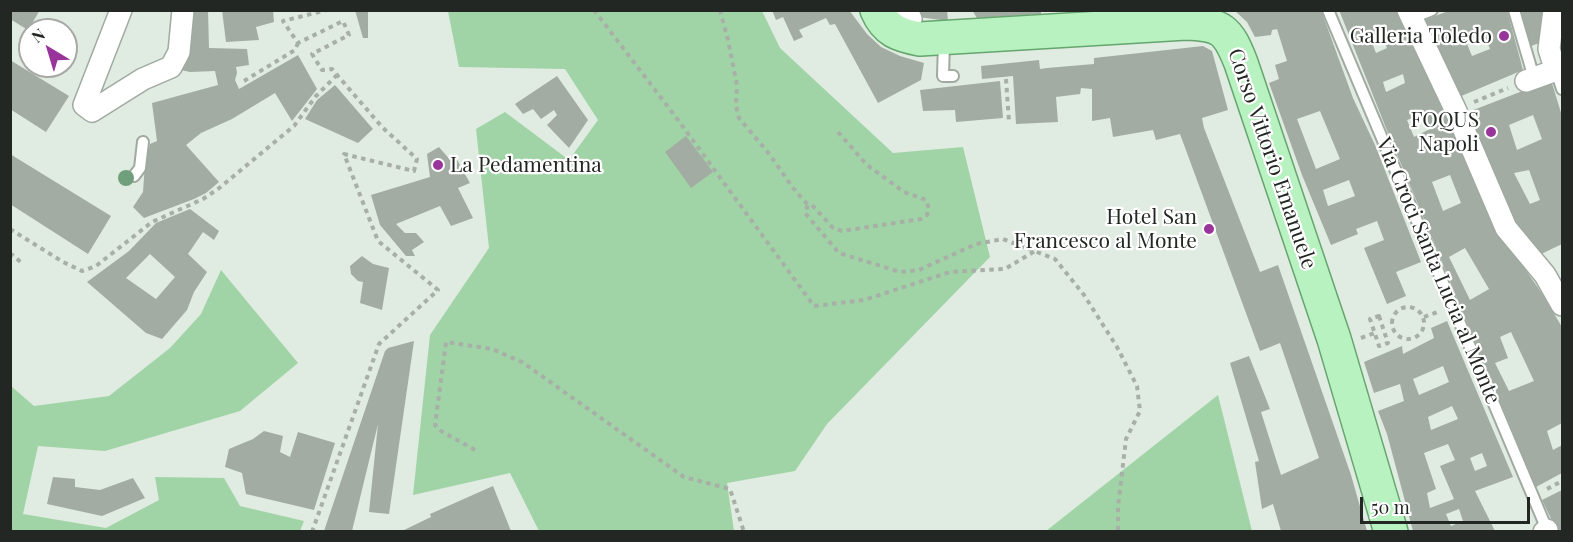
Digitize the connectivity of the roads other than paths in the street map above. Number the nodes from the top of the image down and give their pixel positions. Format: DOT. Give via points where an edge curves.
graph roads {
  1 [pos="121,10"];
  2 [pos="183,10"];
  3 [pos="877,10"];
  4 [pos="1328,10"];
  5 [pos="1432,10"];
  6 [pos="1514,10"];
  7 [pos="1554,10"];
  8 [pos="1410,14"];
  9 [pos="944,39"];
  10 [pos="953,76"];
  11 [pos="1560,76"];
  12 [pos="1530,79"];
  13 [pos="143,142"];
  14 [pos="134,176"];
  15 [pos="1563,305"];
  16 [pos="1390,531"];
  17 [pos="1546,531"];
  1 -- 2 [label="street" via="84,105 92,111 143,79 171,67 179,52"];
  3 -- 9 [label="main road, Corso Vittorio Emanuele" via="894,33"];
  4 -- 17 [label="lane, Via Croci Santa Lucia al Monte"];
  5 -- 8 [label="lane"];
  6 -- 12 [label="lane"];
  7 -- 11 [label="street" via="1549,49"];
  8 -- 15 [label="street" via="1459,107 1506,228 1545,275"];
  9 -- 10 [label="lane" via="943,76"];
  9 -- 16 [label="main road, Corso Vittorio Emanuele" via="1186,24 1214,25 1227,36 1240,63 1334,339"];
  11 -- 12 [label="street"];
  13 -- 14 [label="lane" via="140,168"];
}
